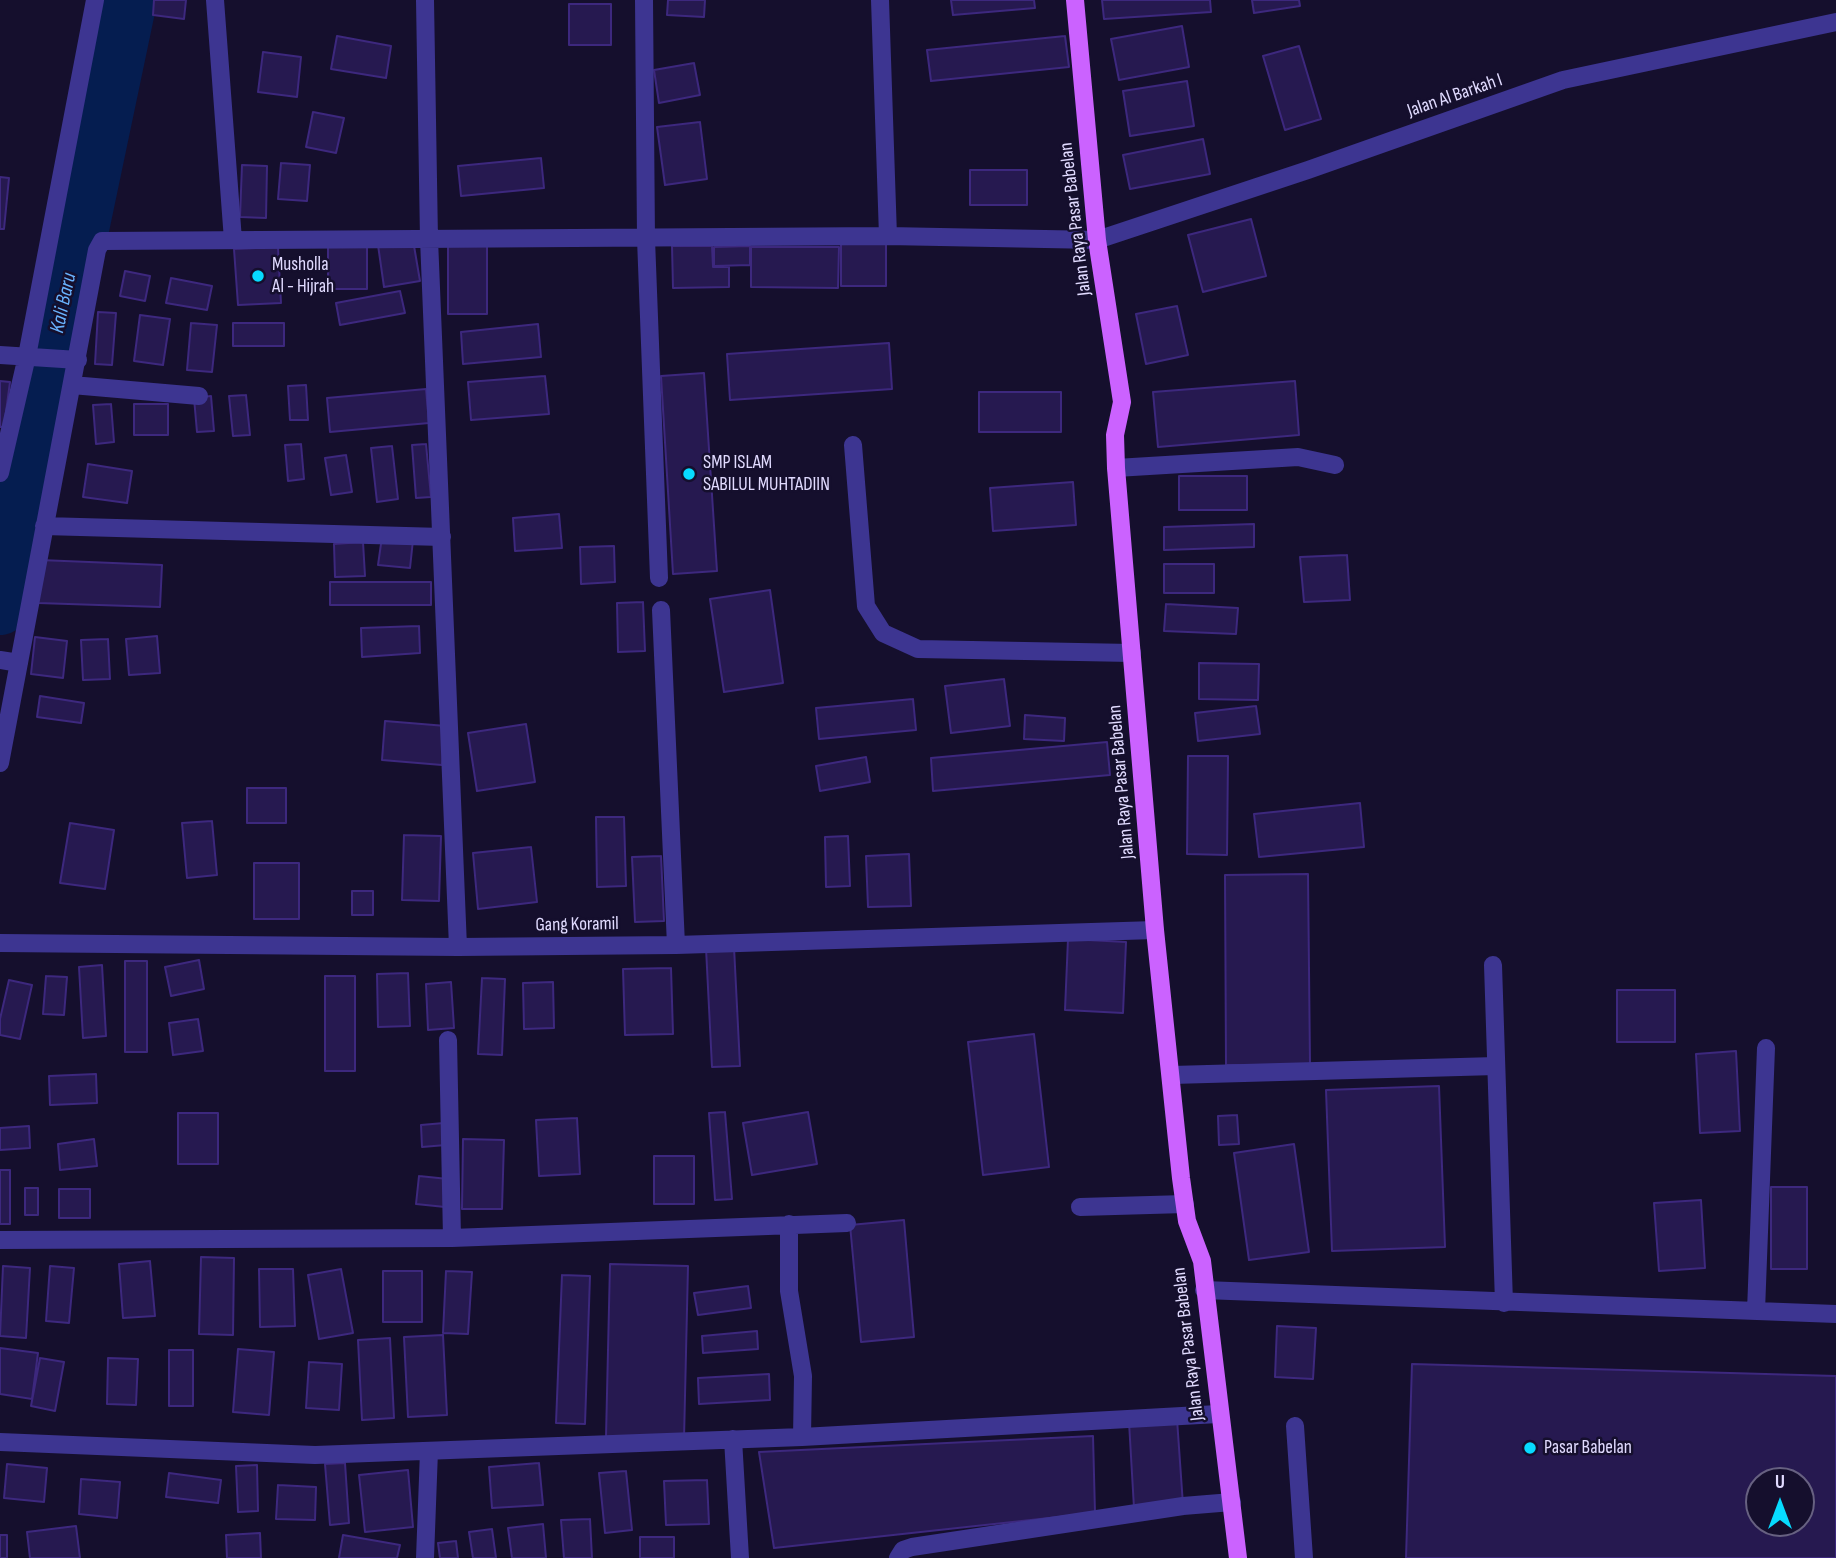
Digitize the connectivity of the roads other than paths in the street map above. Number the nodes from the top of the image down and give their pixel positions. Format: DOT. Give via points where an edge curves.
graph roads {
  1 [pos="95,0"];
  2 [pos="215,0"];
  3 [pos="425,0"];
  4 [pos="644,0"];
  5 [pos="880,0"];
  6 [pos="1075,0"];
  7 [pos="1836,22"];
  8 [pos="888,236"];
  9 [pos="429,239"];
  10 [pos="646,239"];
  11 [pos="233,240"];
  12 [pos="1097,240"];
  13 [pos="0,355"];
  14 [pos="31,357"];
  15 [pos="73,360"];
  16 [pos="72,385"];
  17 [pos="199,396"];
  18 [pos="853,445"];
  19 [pos="1335,465"];
  20 [pos="1116,468"];
  21 [pos="0,473"];
  22 [pos="44,526"];
  23 [pos="442,537"];
  24 [pos="660,578"];
  25 [pos="661,610"];
  26 [pos="1132,653"];
  27 [pos="10,661"];
  28 [pos="0,762"];
  29 [pos="1155,930"];
  30 [pos="0,943"];
  31 [pos="676,944"];
  32 [pos="458,947"];
  33 [pos="1493,965"];
  34 [pos="448,1040"];
  35 [pos="1766,1048"];
  36 [pos="1496,1066"];
  37 [pos="1172,1075"];
  38 [pos="1185,1204"];
  39 [pos="1080,1207"];
  40 [pos="847,1223"];
  41 [pos="789,1224"];
  42 [pos="452,1238"];
  43 [pos="0,1240"];
  44 [pos="1204,1290"];
  45 [pos="1504,1303"];
  46 [pos="1756,1311"];
  47 [pos="1836,1314"];
  48 [pos="1218,1414"];
  49 [pos="1295,1426"];
  50 [pos="803,1437"];
  51 [pos="733,1438"];
  52 [pos="0,1442"];
  53 [pos="429,1451"];
  54 [pos="1232,1502"];
  55 [pos="425,1558"];
  56 [pos="740,1558"];
  57 [pos="898,1558"];
  58 [pos="1238,1558"];
  59 [pos="1304,1558"];
  1 -- 14 [label="street"];
  2 -- 11 [label="street"];
  3 -- 9 [label="street"];
  4 -- 10 [label="street"];
  5 -- 8 [label="street"];
  6 -- 12 [label="main road, Jalan Raya Pasar Babelan"];
  7 -- 12 [label="street, Jalan Al Barkah I" via="1563,80"];
  8 -- 10 [label="street, Jalan Al Barkah I"];
  8 -- 12 [label="street, Jalan Al Barkah I"];
  9 -- 10 [label="street, Jalan Al Barkah I"];
  9 -- 11 [label="street, Jalan Al Barkah I"];
  9 -- 23 [label="street"];
  10 -- 24 [label="street"];
  11 -- 15 [label="street, Jalan Al Barkah I" via="103,241 97,250"];
  12 -- 20 [label="main road, Jalan Raya Pasar Babelan" via="1122,402 1115,435"];
  13 -- 14 [label="street"];
  14 -- 15 [label="street"];
  14 -- 21 [label="street"];
  15 -- 16 [label="street"];
  16 -- 17 [label="street"];
  16 -- 22 [label="street"];
  18 -- 26 [label="street" via="866,606 883,633 918,649"];
  19 -- 20 [label="street" via="1298,457"];
  20 -- 26 [label="main road, Jalan Raya Pasar Babelan"];
  22 -- 23 [label="street"];
  22 -- 27 [label="street"];
  23 -- 32 [label="street"];
  25 -- 31 [label="street"];
  26 -- 29 [label="main road, Jalan Raya Pasar Babelan"];
  27 -- 28 [label="street"];
  29 -- 31 [label="street, Gang Koramil"];
  29 -- 37 [label="main road, Jalan Raya Pasar Babelan"];
  30 -- 32 [label="street, Gang Koramil"];
  31 -- 32 [label="street, Gang Koramil"];
  33 -- 36 [label="street"];
  34 -- 42 [label="street"];
  35 -- 46 [label="street"];
  36 -- 37 [label="street"];
  36 -- 45 [label="street"];
  37 -- 38 [label="main road, Jalan Raya Pasar Babelan"];
  38 -- 39 [label="street"];
  38 -- 44 [label="main road, Jalan Raya Pasar Babelan" via="1202,1261"];
  40 -- 41 [label="street"];
  41 -- 42 [label="street"];
  41 -- 50 [label="street" via="789,1291 803,1376"];
  42 -- 43 [label="street"];
  44 -- 45 [label="street"];
  44 -- 48 [label="main road, Jalan Raya Pasar Babelan"];
  45 -- 46 [label="street"];
  46 -- 47 [label="street"];
  48 -- 50 [label="street"];
  48 -- 54 [label="main road, Jalan Raya Pasar Babelan"];
  49 -- 59 [label="street"];
  50 -- 51 [label="street"];
  51 -- 53 [label="street"];
  51 -- 56 [label="street"];
  52 -- 53 [label="street" via="315,1455"];
  53 -- 55 [label="street"];
  54 -- 57 [label="street" via="912,1547"];
  54 -- 58 [label="main road, Jalan Raya Pasar Babelan"];
}
